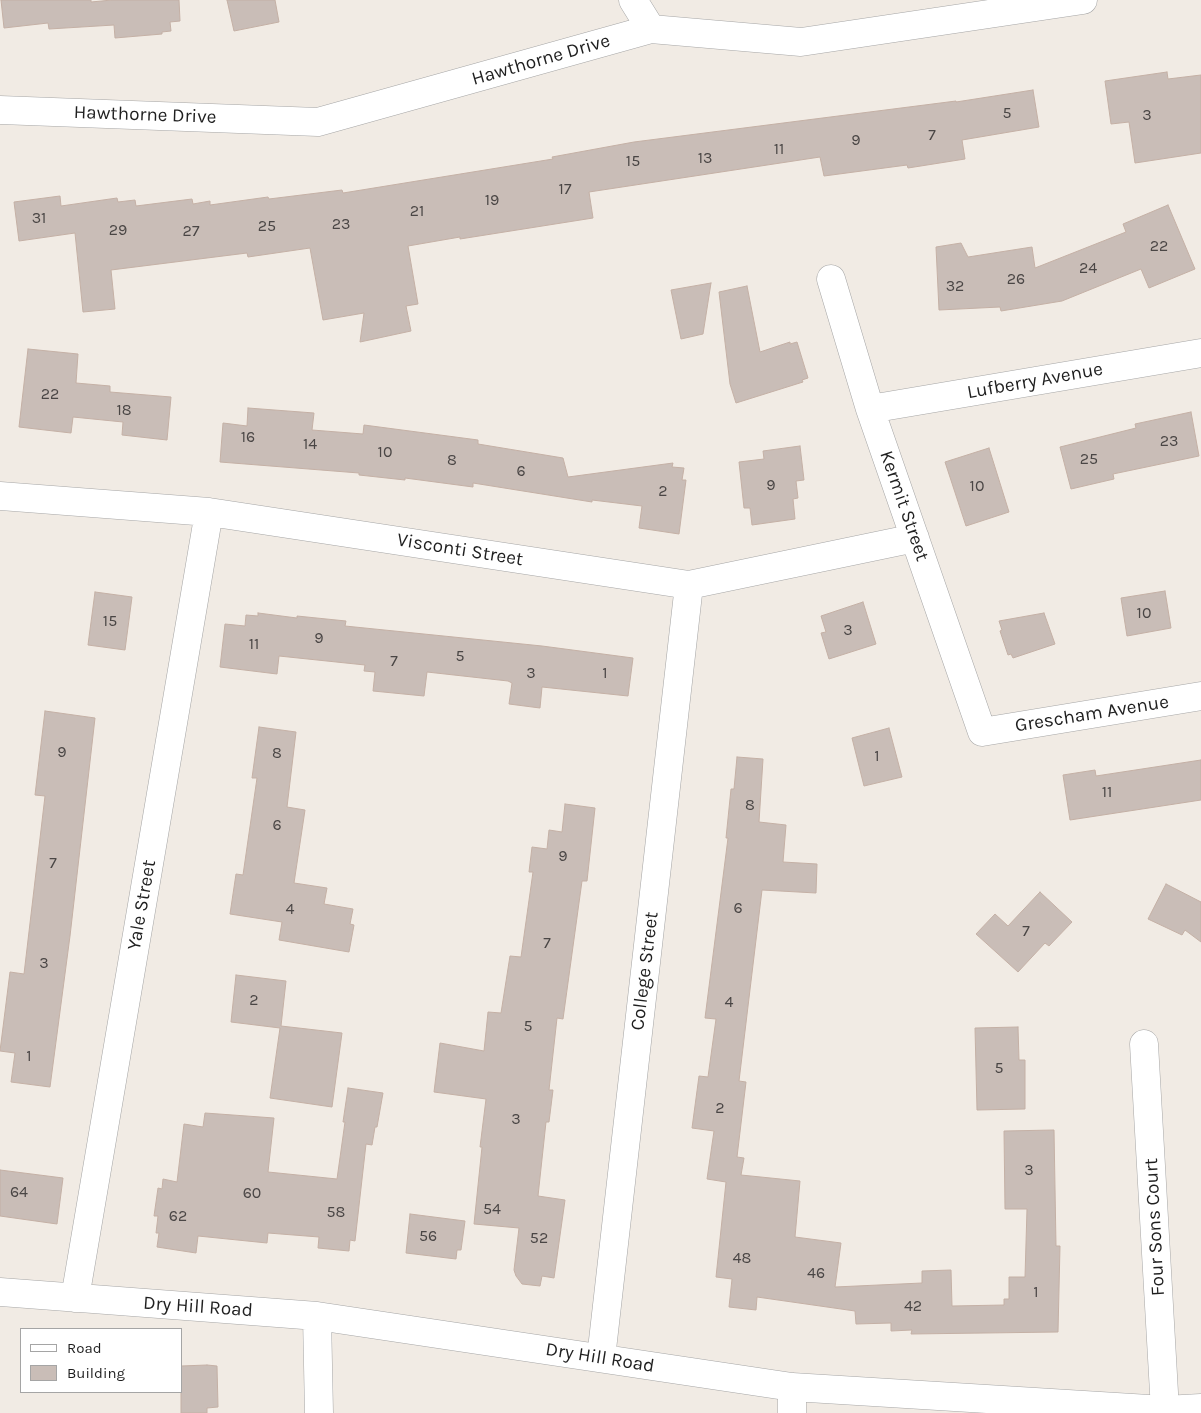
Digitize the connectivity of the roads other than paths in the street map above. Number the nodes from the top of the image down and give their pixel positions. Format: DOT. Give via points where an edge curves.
graph roads {
  1 [pos="633,0"];
  2 [pos="1083,0"];
  3 [pos="1036,3"];
  4 [pos="651,29"];
  5 [pos="0,110"];
  6 [pos="831,278"];
  7 [pos="1201,353"];
  8 [pos="870,409"];
  9 [pos="0,496"];
  10 [pos="209,512"];
  11 [pos="915,538"];
  12 [pos="689,585"];
  13 [pos="1201,696"];
  14 [pos="982,732"];
  15 [pos="1144,1044"];
  16 [pos="0,1292"];
  17 [pos="75,1298"];
  18 [pos="317,1316"];
  19 [pos="601,1358"];
  20 [pos="792,1400"];
  21 [pos="1201,1408"];
  22 [pos="1165,1410"];
  23 [pos="319,1413"];
  1 -- 4 [label="street"];
  2 -- 3 [label="street, Hawthorne Drive"];
  3 -- 4 [label="street, Hawthorne Drive" via="801,42"];
  4 -- 5 [label="street, Hawthorne Drive" via="318,122"];
  6 -- 8 [label="street, Kermit Street"];
  7 -- 8 [label="street, Lufberry Avenue"];
  8 -- 11 [label="street, Kermit Street"];
  9 -- 10 [label="street, Visconti Street"];
  10 -- 12 [label="street, Visconti Street"];
  10 -- 17 [label="street, Yale Street"];
  11 -- 12 [label="street, Visconti Street"];
  11 -- 14 [label="street, Kermit Street"];
  12 -- 19 [label="street, College Street"];
  13 -- 14 [label="street, Grescham Avenue"];
  15 -- 22 [label="street, Four Sons Court"];
  16 -- 17 [label="street, Dry Hill Road"];
  17 -- 18 [label="street, Dry Hill Road"];
  18 -- 19 [label="street, Dry Hill Road"];
  18 -- 23 [label="street"];
  19 -- 20 [label="street, Dry Hill Road"];
  20 -- 22 [label="street, Dry Hill Road"];
  21 -- 22 [label="street, Dry Hill Road"];
}
